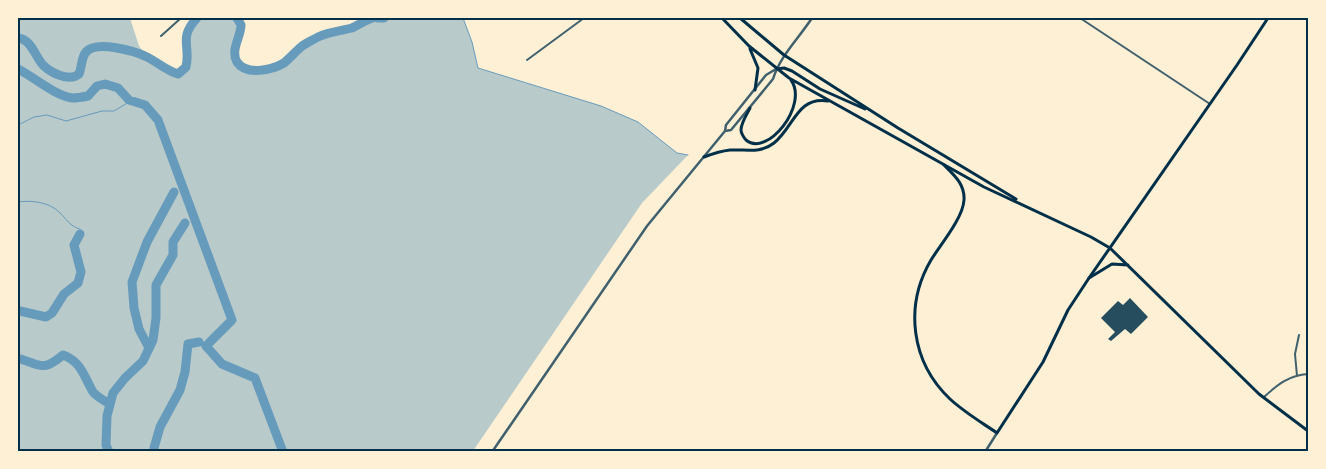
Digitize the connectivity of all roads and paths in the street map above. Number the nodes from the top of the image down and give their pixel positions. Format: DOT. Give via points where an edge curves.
graph roads {
  1 [pos="181,18"];
  2 [pos="584,18"];
  3 [pos="722,18"];
  4 [pos="740,18"];
  5 [pos="812,18"];
  6 [pos="1080,18"];
  7 [pos="1268,18"];
  8 [pos="161,36"];
  9 [pos="749,46"];
  10 [pos="784,56"];
  11 [pos="527,60"];
  12 [pos="776,69"];
  13 [pos="789,78"];
  14 [pos="755,90"];
  15 [pos="830,102"];
  16 [pos="1210,104"];
  17 [pos="750,108"];
  18 [pos="875,113"];
  19 [pos="725,131"];
  20 [pos="704,158"];
  21 [pos="940,161"];
  22 [pos="1031,209"];
  23 [pos="1110,248"];
  24 [pos="1128,265"];
  25 [pos="1089,278"];
  26 [pos="1299,336"];
  27 [pos="1308,374"];
  28 [pos="1297,376"];
  29 [pos="1264,398"];
  30 [pos="1308,431"];
  31 [pos="997,433"];
  32 [pos="492,452"];
  33 [pos="984,452"];
  1 -- 8 [label="street"];
  2 -- 11 [label="street"];
  3 -- 9 [label="main road"];
  4 -- 10 [label="main road"];
  5 -- 10 [label="street"];
  6 -- 16 [label="street"];
  7 -- 16 [label="main road"];
  9 -- 12 [label="main road"];
  9 -- 14 [label="main road" via="758,68"];
  10 -- 12 [label="street"];
  10 -- 18 [label="main road"];
  12 -- 13 [label="main road"];
  12 -- 14 [label="street" via="766,75"];
  12 -- 17 [label="street" via="773,79"];
  12 -- 18 [label="main road" via="792,71 820,89"];
  13 -- 15 [label="main road"];
  13 -- 17 [label="main road" via="796,96 794,108 774,136 763,143 753,144 743,136 741,130"];
  14 -- 19 [label="street" via="726,124"];
  15 -- 20 [label="main road" via="818,100 808,103 779,138 768,146 755,151 722,151"];
  15 -- 21 [label="main road"];
  16 -- 23 [label="main road"];
  17 -- 19 [label="street" via="731,130"];
  18 -- 22 [label="main road"];
  19 -- 20 [label="street"];
  20 -- 32 [label="street" via="648,226"];
  21 -- 22 [label="main road"];
  21 -- 31 [label="main road" via="960,183 964,201 920,281 914,315 916,339 928,370 944,393"];
  22 -- 23 [label="main road"];
  23 -- 24 [label="main road"];
  23 -- 25 [label="main road"];
  24 -- 25 [label="main road" via="1112,264"];
  24 -- 29 [label="main road"];
  25 -- 31 [label="main road" via="1068,310 1043,362"];
  26 -- 28 [label="street" via="1295,354"];
  27 -- 28 [label="street"];
  28 -- 29 [label="street" via="1279,384"];
  29 -- 30 [label="main road"];
  31 -- 33 [label="street"];
}
